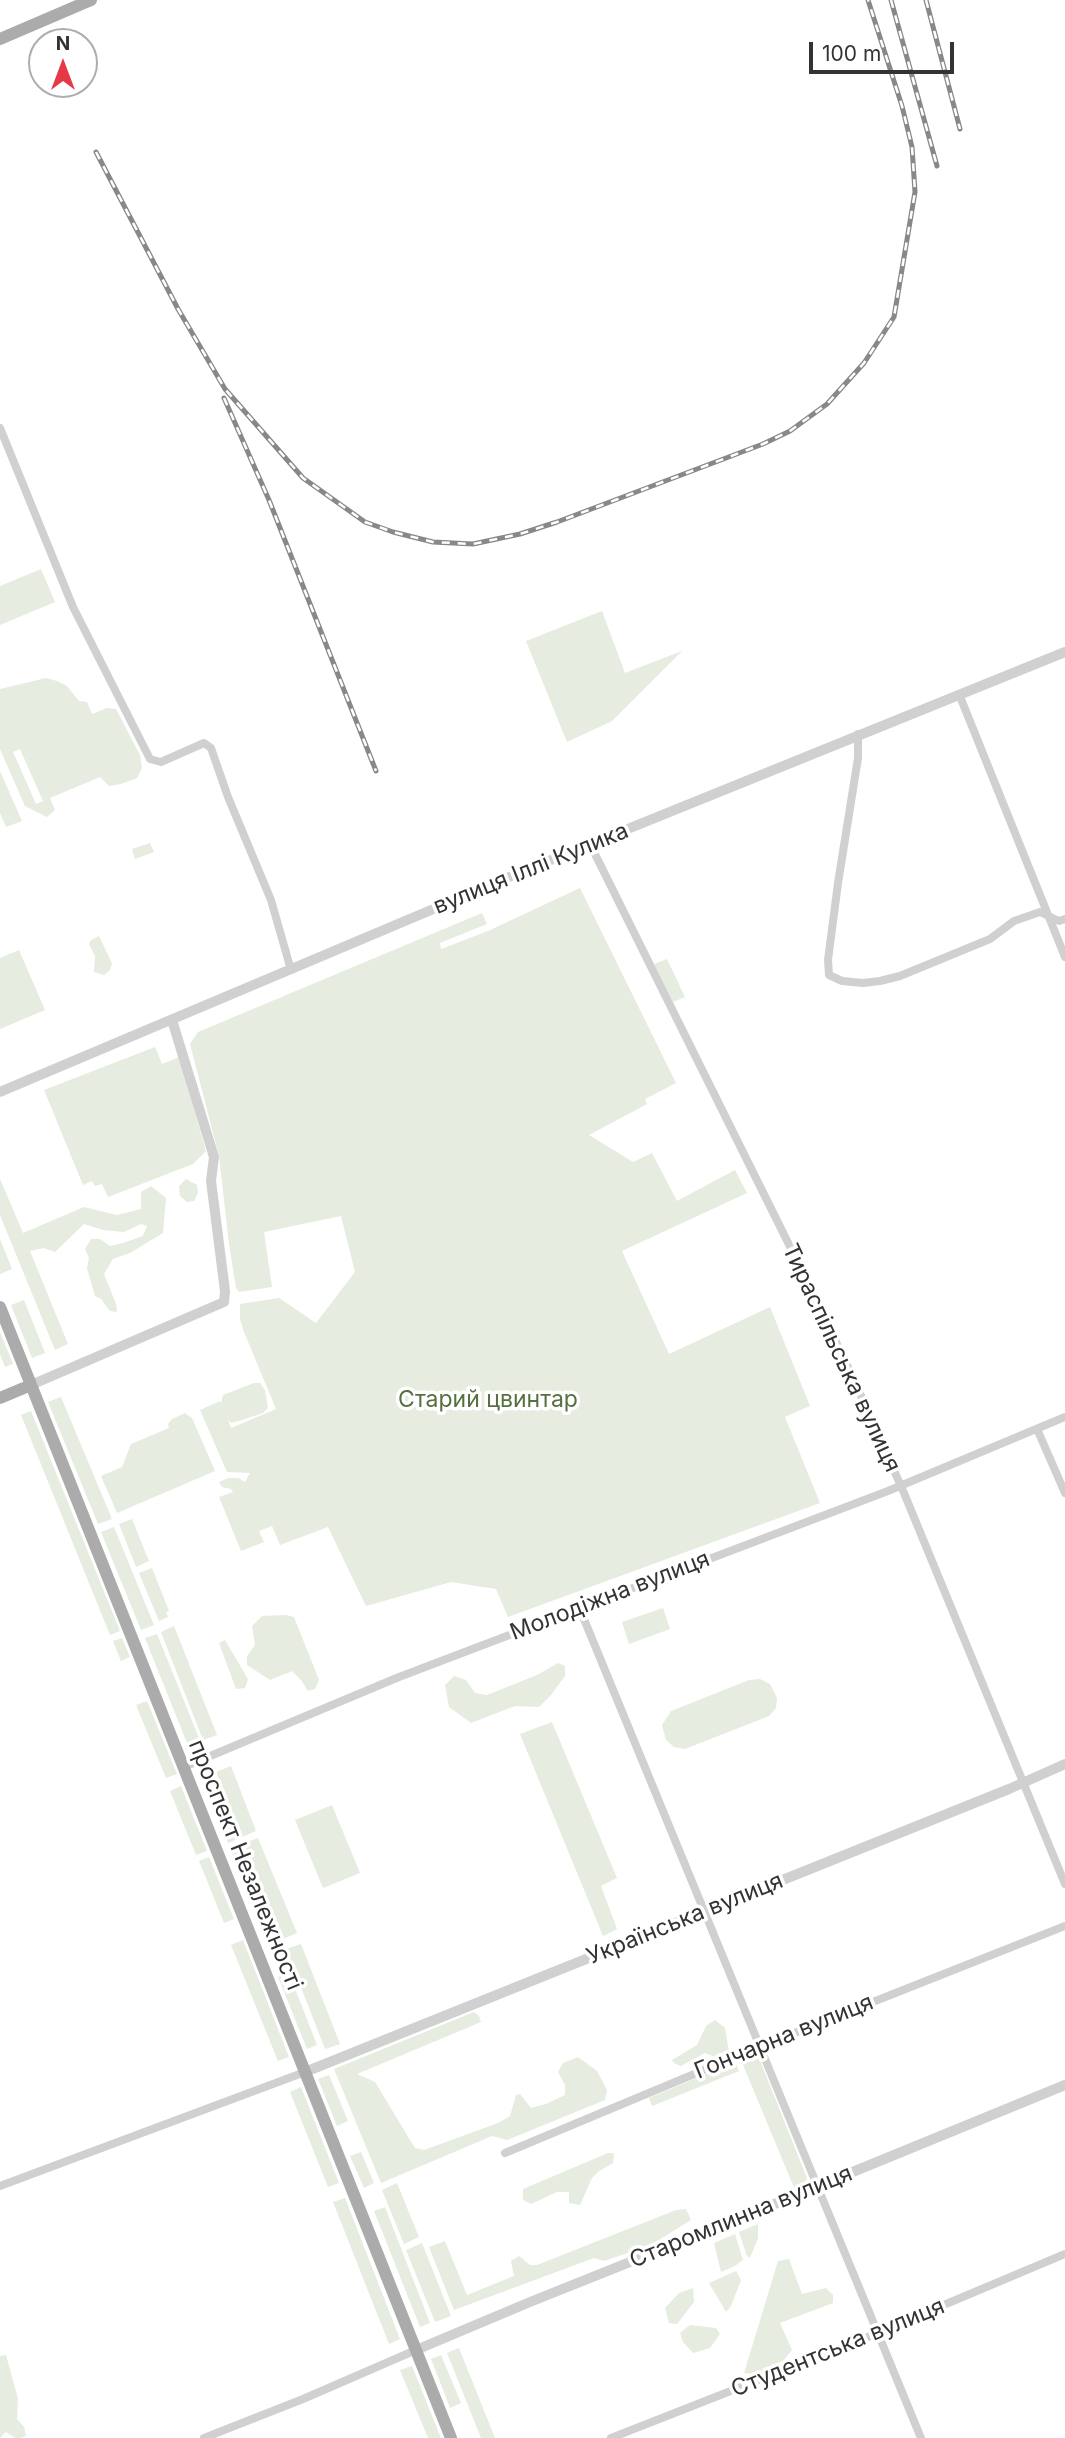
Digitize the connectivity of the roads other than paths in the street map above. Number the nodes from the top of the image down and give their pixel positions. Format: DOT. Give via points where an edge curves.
graph roads {
  1 [pos="91,0"];
  2 [pos="0,39"];
  3 [pos="0,428"];
  4 [pos="1065,652"];
  5 [pos="959,694"];
  6 [pos="858,734"];
  7 [pos="590,844"];
  8 [pos="1049,916"];
  9 [pos="1065,919"];
  10 [pos="1065,957"];
  11 [pos="291,970"];
  12 [pos="172,1020"];
  13 [pos="0,1091"];
  14 [pos="0,1307"];
  15 [pos="31,1385"];
  16 [pos="0,1398"];
  17 [pos="1065,1418"];
  18 [pos="1037,1429"];
  19 [pos="901,1486"];
  20 [pos="1065,1493"];
  21 [pos="579,1607"];
  22 [pos="1065,1764"];
  23 [pos="184,1767"];
  24 [pos="1023,1782"];
  25 [pos="1065,1884"];
  26 [pos="704,1912"];
  27 [pos="1065,1926"];
  28 [pos="759,2047"];
  29 [pos="305,2072"];
  30 [pos="1065,2085"];
  31 [pos="505,2152"];
  32 [pos="0,2186"];
  33 [pos="817,2187"];
  34 [pos="1065,2254"];
  35 [pos="877,2333"];
  36 [pos="416,2350"];
  37 [pos="204,2438"];
  38 [pos="452,2438"];
  39 [pos="611,2438"];
  40 [pos="921,2438"];
  1 -- 2 [label="main road"];
  3 -- 11 [label="street" via="73,607 150,759 161,762 204,743 211,748 267,889"];
  4 -- 5 [label="street, вулиця Іллі Кулика"];
  5 -- 6 [label="street, вулиця Іллі Кулика"];
  5 -- 8 [label="street"];
  6 -- 7 [label="street, вулиця Іллі Кулика"];
  6 -- 8 [label="street" via="829,975 863,983 900,976 990,939 1014,921 1040,912"];
  7 -- 11 [label="street, вулиця Іллі Кулика"];
  7 -- 19 [label="street, Тираспільська вулиця" via="815,1297"];
  8 -- 9 [label="street"];
  8 -- 10 [label="street"];
  11 -- 12 [label="street, вулиця Іллі Кулика"];
  12 -- 13 [label="street, вулиця Іллі Кулика"];
  12 -- 15 [label="street" via="214,1157 211,1181 224,1302"];
  14 -- 15 [label="main road, проспект Незалежності"];
  15 -- 16 [label="main road"];
  15 -- 23 [label="main road, проспект Незалежності"];
  17 -- 18 [label="street, Молодіжна вулиця"];
  18 -- 19 [label="street, Молодіжна вулиця"];
  18 -- 20 [label="street"];
  19 -- 21 [label="street, Молодіжна вулиця"];
  19 -- 24 [label="street, Тираспільська вулиця"];
  21 -- 23 [label="street, Молодіжна вулиця"];
  21 -- 26 [label="street"];
  22 -- 24 [label="street, Українська вулиця"];
  23 -- 29 [label="main road, проспект Незалежності"];
  24 -- 25 [label="street, Тираспільська вулиця"];
  24 -- 26 [label="street, Українська вулиця"];
  26 -- 28 [label="street"];
  26 -- 29 [label="street, Українська вулиця"];
  27 -- 28 [label="street, Гончарна вулиця"];
  28 -- 31 [label="street, Гончарна вулиця"];
  28 -- 33 [label="street"];
  29 -- 32 [label="street"];
  29 -- 36 [label="main road, проспект Незалежності"];
  30 -- 33 [label="street, Старомлинна вулиця"];
  33 -- 35 [label="street"];
  33 -- 36 [label="street, Старомлинна вулиця"];
  34 -- 35 [label="street, Студентська вулиця"];
  35 -- 39 [label="street, Студентська вулиця"];
  35 -- 40 [label="street"];
  36 -- 37 [label="street"];
  36 -- 38 [label="main road, проспект Незалежності"];
}
